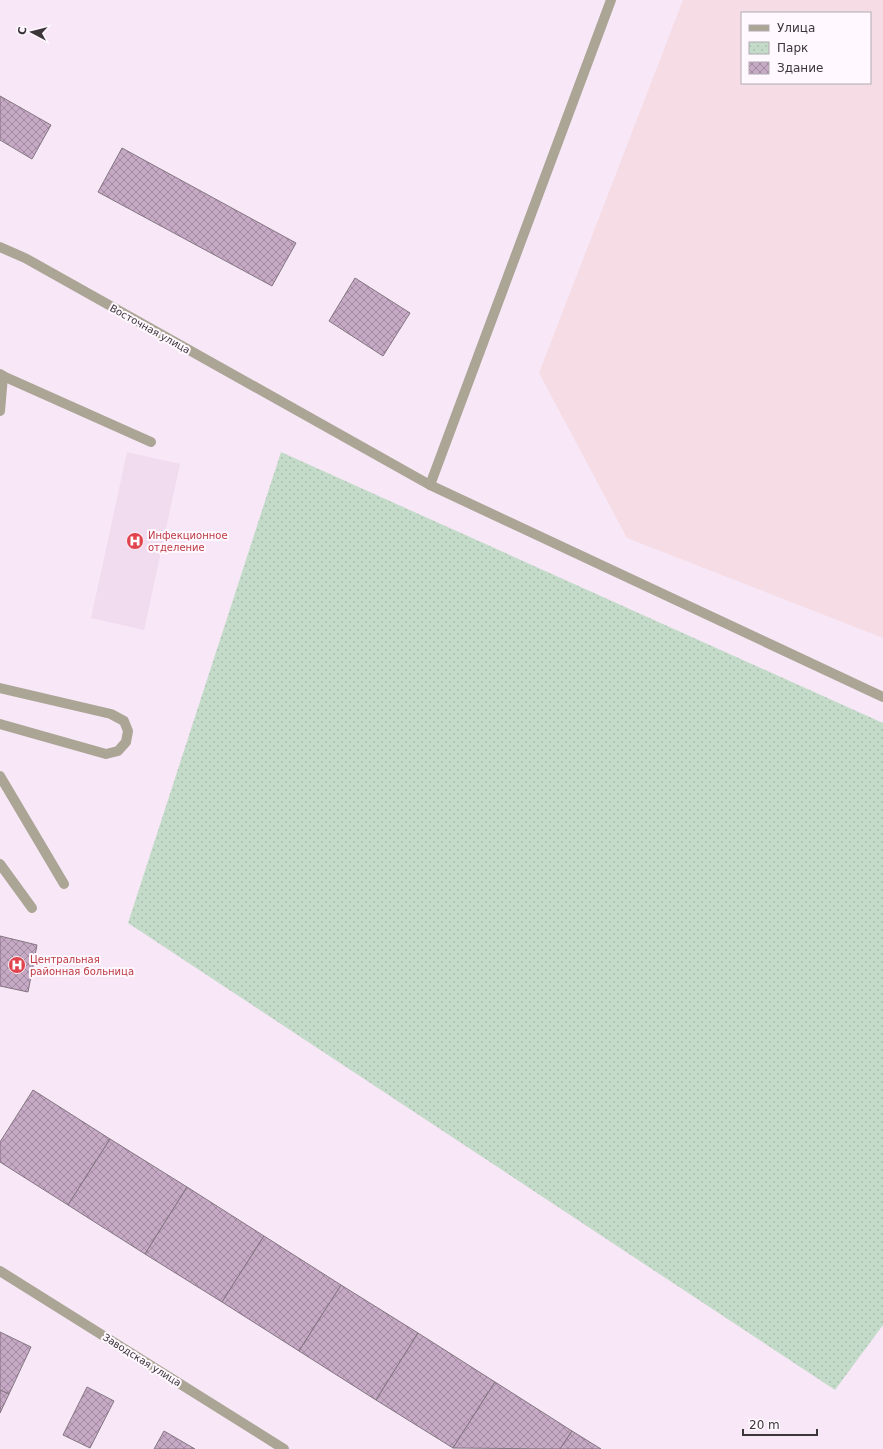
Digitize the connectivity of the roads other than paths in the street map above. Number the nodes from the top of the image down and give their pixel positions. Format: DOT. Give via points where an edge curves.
graph roads {
  1 [pos="611,0"];
  2 [pos="0,247"];
  3 [pos="2,375"];
  4 [pos="0,411"];
  5 [pos="151,442"];
  6 [pos="430,485"];
  7 [pos="0,688"];
  8 [pos="883,697"];
  9 [pos="0,724"];
  10 [pos="0,776"];
  11 [pos="0,864"];
  12 [pos="64,884"];
  13 [pos="32,908"];
  14 [pos="0,1270"];
  15 [pos="284,1449"];
  1 -- 6 [label="street"];
  2 -- 6 [label="street, Восточная улица" via="25,258"];
  3 -- 4 [label="street"];
  3 -- 5 [label="street"];
  6 -- 8 [label="street, Восточная улица"];
  7 -- 9 [label="street" via="112,714 124,721 128,731 126,742 118,751 106,754"];
  10 -- 12 [label="street"];
  11 -- 13 [label="street"];
  14 -- 15 [label="street, Заводская улица"];
}
